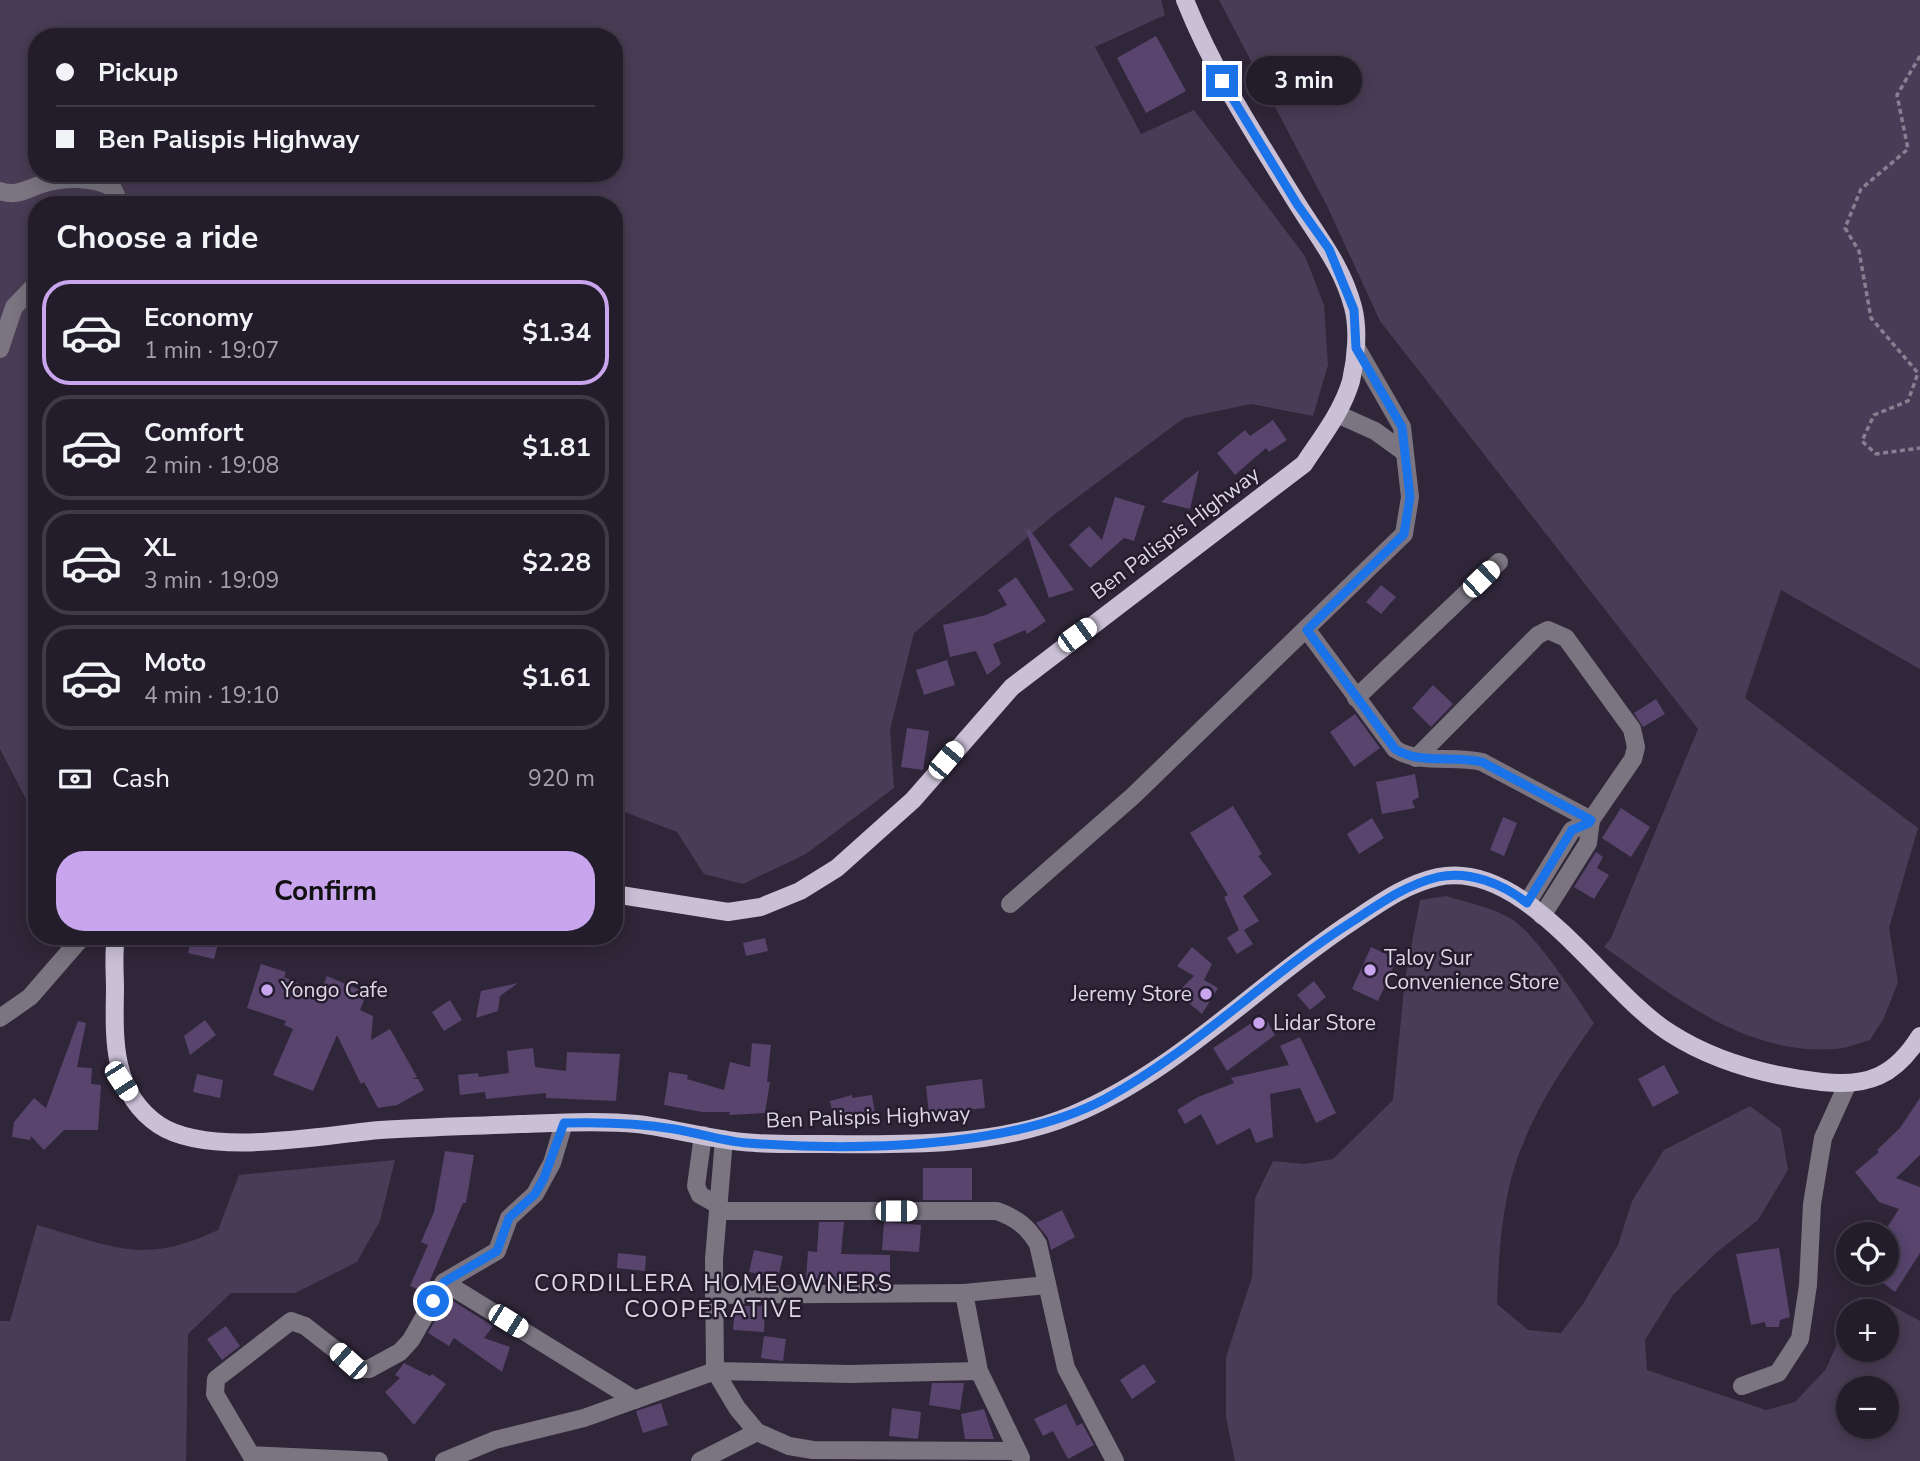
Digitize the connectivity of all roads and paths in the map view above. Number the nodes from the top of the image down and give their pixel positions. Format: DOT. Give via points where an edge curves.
graph roads {
  1 [pos="1185,0"];
  2 [pos="1920,56"];
  3 [pos="52,182"];
  4 [pos="93,182"];
  5 [pos="0,191"];
  6 [pos="116,196"];
  7 [pos="28,292"];
  8 [pos="1356,348"];
  9 [pos="0,349"];
  10 [pos="1337,414"];
  11 [pos="1920,448"];
  12 [pos="1404,452"];
  13 [pos="1499,562"];
  14 [pos="1307,630"];
  15 [pos="1356,698"];
  16 [pos="1416,758"];
  17 [pos="1590,822"];
  18 [pos="623,895"];
  19 [pos="1527,903"];
  20 [pos="1010,904"];
  21 [pos="1542,916"];
  22 [pos="75,945"];
  23 [pos="116,945"];
  24 [pos="0,1018"];
  25 [pos="1920,1036"];
  26 [pos="1847,1084"];
  27 [pos="564,1123"];
  28 [pos="704,1135"];
  29 [pos="724,1139"];
  30 [pos="718,1208"];
  31 [pos="444,1282"];
  32 [pos="1047,1285"];
  33 [pos="964,1293"];
  34 [pos="714,1295"];
  35 [pos="715,1370"];
  36 [pos="979,1371"];
  37 [pos="1742,1387"];
  38 [pos="635,1400"];
  39 [pos="757,1432"];
  40 [pos="1019,1456"];
  41 [pos="251,1458"];
  42 [pos="379,1461"];
  43 [pos="443,1461"];
  44 [pos="700,1461"];
  45 [pos="1115,1461"];
  1 -- 8 [label="main road, Ben Palispis Highway" via="1222,81 1329,249 1354,310"];
  2 -- 11 [label="path" via="1897,95 1908,149 1861,189 1845,228 1859,251 1871,318 1918,373 1908,401 1874,415 1862,441 1876,454"];
  3 -- 5 [label="street" via="18,194"];
  4 -- 6 [label="street" via="112,187"];
  7 -- 9 [label="street" via="14,307"];
  8 -- 10 [label="main road, Ben Palispis Highway"];
  8 -- 12 [label="street" via="1402,427"];
  10 -- 12 [label="street" via="1375,431"];
  10 -- 18 [label="main road, Ben Palispis Highway" via="1304,464 1013,687 913,800 837,868 800,891 761,907 728,912"];
  12 -- 14 [label="street" via="1410,497 1404,534"];
  13 -- 15 [label="street"];
  14 -- 15 [label="street"];
  14 -- 20 [label="street" via="1133,796"];
  15 -- 16 [label="street" via="1395,749"];
  16 -- 17 [label="street" via="1482,762"];
  16 -- 17 [label="street" via="1538,635 1548,629 1556,631 1573,646 1636,738 1633,759"];
  17 -- 19 [label="street" via="1572,830"];
  17 -- 21 [label="street" via="1588,843"];
  19 -- 21 [label="main road, Ben Palispis Highway"];
  19 -- 29 [label="main road, Ben Palispis Highway" via="1488,880 1466,876 1440,877 1397,892 1309,950 1152,1072 1070,1116 1025,1130 871,1144"];
  21 -- 26 [label="main road, Ben Palispis Highway" via="1636,1008 1671,1034 1716,1057 1766,1073"];
  22 -- 24 [label="street" via="30,997"];
  23 -- 27 [label="main road, Ben Palispis Highway" via="114,1025 121,1081 136,1104 160,1126 226,1141"];
  25 -- 26 [label="main road, Ben Palispis Highway" via="1907,1057 1883,1076"];
  26 -- 37 [label="street" via="1823,1138 1800,1339 1778,1373"];
  27 -- 28 [label="main road, Ben Palispis Highway" via="633,1123"];
  27 -- 31 [label="street" via="552,1163 535,1194 509,1218 497,1251"];
  28 -- 29 [label="main road, Ben Palispis Highway"];
  28 -- 30 [label="street" via="696,1186 700,1195"];
  29 -- 30 [label="street"];
  30 -- 32 [label="street" via="997,1211 1028,1228 1043,1258"];
  30 -- 34 [label="street"];
  31 -- 38 [label="street"];
  31 -- 41 [label="street" via="411,1340 400,1352 369,1368 360,1369 305,1326 291,1321 222,1373 216,1379 215,1394"];
  32 -- 33 [label="street"];
  32 -- 45 [label="street" via="1066,1368"];
  33 -- 34 [label="street"];
  33 -- 36 [label="street"];
  34 -- 35 [label="street"];
  35 -- 36 [label="street"];
  35 -- 38 [label="street"];
  35 -- 39 [label="street"];
  36 -- 40 [label="street"];
  38 -- 43 [label="street" via="495,1440"];
  39 -- 40 [label="street" via="789,1446 813,1450"];
  39 -- 44 [label="street"];
  41 -- 42 [label="street"];
}
